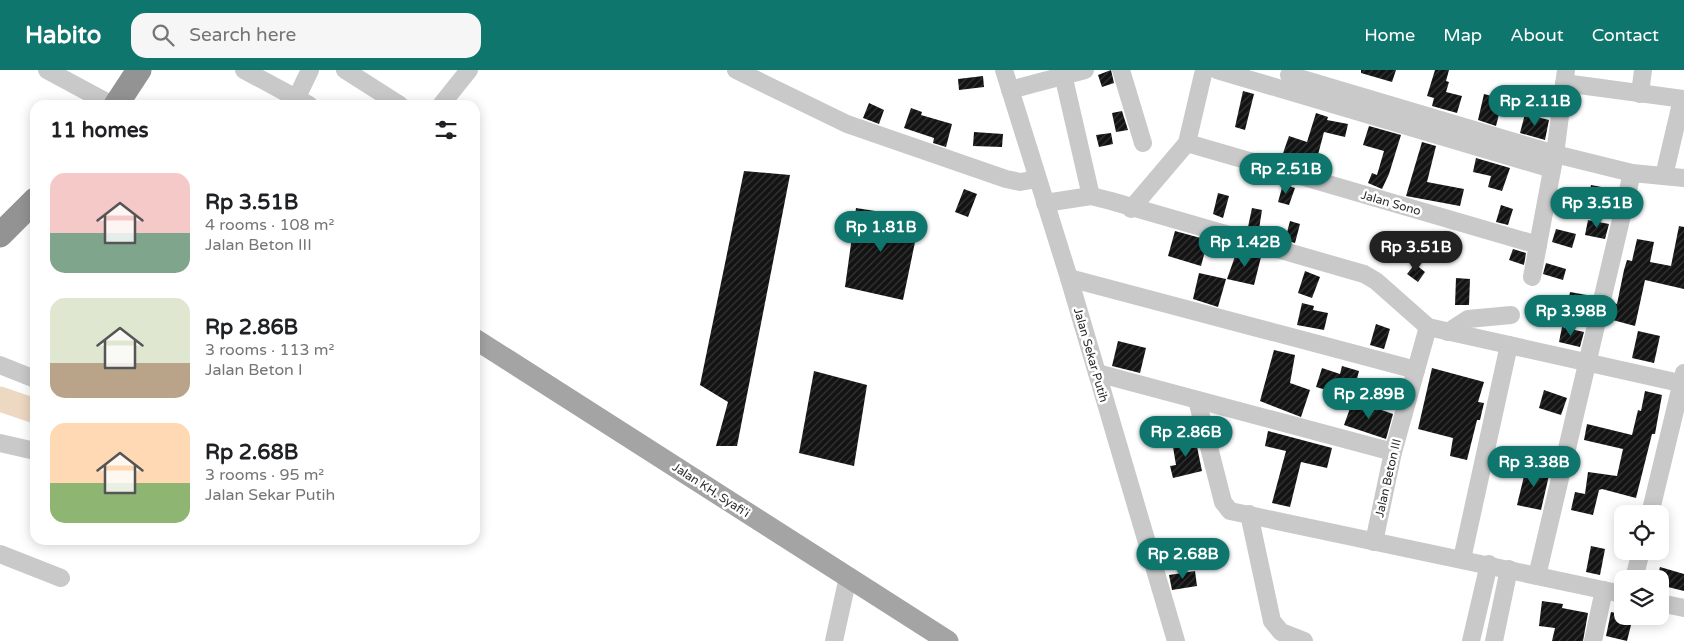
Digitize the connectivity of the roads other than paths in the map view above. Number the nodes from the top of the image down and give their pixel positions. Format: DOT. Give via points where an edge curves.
graph roads {
  1 [pos="47,70"];
  2 [pos="139,70"];
  3 [pos="244,70"];
  4 [pos="310,70"];
  5 [pos="345,70"];
  6 [pos="469,70"];
  7 [pos="1004,70"];
  8 [pos="1085,70"];
  9 [pos="1121,70"];
  10 [pos="1204,70"];
  11 [pos="1217,70"];
  12 [pos="1643,70"];
  13 [pos="743,71"];
  14 [pos="1063,73"];
  15 [pos="1564,74"];
  16 [pos="1288,79"];
  17 [pos="1010,90"];
  18 [pos="1640,94"];
  19 [pos="1683,99"];
  20 [pos="114,100"];
  21 [pos="123,100"];
  22 [pos="301,100"];
  23 [pos="303,100"];
  24 [pos="392,100"];
  25 [pos="446,100"];
  26 [pos="1144,143"];
  27 [pos="1187,143"];
  28 [pos="1553,162"];
  29 [pos="1632,173"];
  30 [pos="1664,176"];
  31 [pos="1684,178"];
  32 [pos="1037,179"];
  33 [pos="1091,196"];
  34 [pos="1045,203"];
  35 [pos="30,205"];
  36 [pos="1130,208"];
  37 [pos="0,235"];
  38 [pos="1538,246"];
  39 [pos="1532,277"];
  40 [pos="1069,278"];
  41 [pos="1512,315"];
  42 [pos="1428,327"];
  43 [pos="1448,332"];
  44 [pos="480,341"];
  45 [pos="1509,345"];
  46 [pos="1589,363"];
  47 [pos="0,365"];
  48 [pos="1416,370"];
  49 [pos="1097,373"];
  50 [pos="30,377"];
  51 [pos="1683,380"];
  52 [pos="1197,400"];
  53 [pos="0,442"];
  54 [pos="30,450"];
  55 [pos="1393,452"];
  56 [pos="1652,505"];
  57 [pos="1248,514"];
  58 [pos="1374,542"];
  59 [pos="0,554"];
  60 [pos="1462,559"];
  61 [pos="1489,564"];
  62 [pos="1509,569"];
  63 [pos="1537,576"];
  64 [pos="848,577"];
  65 [pos="61,578"];
  66 [pos="1604,590"];
  67 [pos="1614,592"];
  68 [pos="1669,605"];
  69 [pos="1684,608"];
  70 [pos="945,640"];
  71 [pos="834,641"];
  72 [pos="1176,641"];
  73 [pos="1304,641"];
  74 [pos="1471,641"];
  75 [pos="1494,641"];
  76 [pos="1593,641"];
  1 -- 20 [label="street"];
  2 -- 21 [label="highway"];
  3 -- 22 [label="street"];
  4 -- 23 [label="street"];
  5 -- 24 [label="street"];
  6 -- 25 [label="street"];
  7 -- 17 [label="street, Jalan Sekar Putih"];
  8 -- 14 [label="street"];
  9 -- 26 [label="street"];
  10 -- 27 [label="street"];
  11 -- 16 [label="street"];
  12 -- 18 [label="street"];
  13 -- 32 [label="street" via="847,124 1006,179 1020,182"];
  14 -- 17 [label="street"];
  14 -- 33 [label="street"];
  15 -- 18 [label="street"];
  15 -- 28 [label="street"];
  16 -- 28 [label="street"];
  17 -- 32 [label="street, Jalan Sekar Putih"];
  18 -- 19 [label="street"];
  19 -- 30 [label="street"];
  27 -- 36 [label="street"];
  27 -- 38 [label="street, Jalan Sono"];
  28 -- 29 [label="street"];
  28 -- 38 [label="street"];
  29 -- 30 [label="street"];
  29 -- 46 [label="street"];
  30 -- 31 [label="street"];
  32 -- 34 [label="street, Jalan Sekar Putih"];
  33 -- 34 [label="street"];
  33 -- 36 [label="street"];
  34 -- 40 [label="street, Jalan Sekar Putih"];
  35 -- 37 [label="highway"];
  36 -- 42 [label="street" via="1364,274"];
  38 -- 39 [label="street"];
  40 -- 48 [label="street"];
  40 -- 49 [label="street, Jalan Sekar Putih"];
  41 -- 43 [label="street" via="1468,319"];
  42 -- 43 [label="street"];
  42 -- 48 [label="street, Jalan Beton III"];
  43 -- 45 [label="street"];
  44 -- 64 [label="main road, Jalan KH. Syafi'i"];
  45 -- 46 [label="street"];
  45 -- 60 [label="street"];
  46 -- 51 [label="street"];
  46 -- 63 [label="street"];
  47 -- 50 [label="street"];
  48 -- 55 [label="street, Jalan Beton III"];
  49 -- 52 [label="street"];
  49 -- 72 [label="street, Jalan Sekar Putih"];
  51 -- 56 [label="street"];
  52 -- 55 [label="street"];
  52 -- 57 [label="street" via="1225,505 1230,511"];
  53 -- 54 [label="street"];
  55 -- 58 [label="street, Jalan Beton III"];
  57 -- 58 [label="street"];
  57 -- 73 [label="street" via="1272,621 1281,632"];
  58 -- 60 [label="street"];
  59 -- 65 [label="street"];
  60 -- 61 [label="street"];
  61 -- 62 [label="street"];
  61 -- 74 [label="street"];
  62 -- 63 [label="street"];
  62 -- 75 [label="street"];
  63 -- 66 [label="street"];
  64 -- 70 [label="main road, Jalan KH. Syafi'i"];
  64 -- 71 [label="street"];
  66 -- 67 [label="street"];
  66 -- 76 [label="street"];
  68 -- 69 [label="street"];
}
